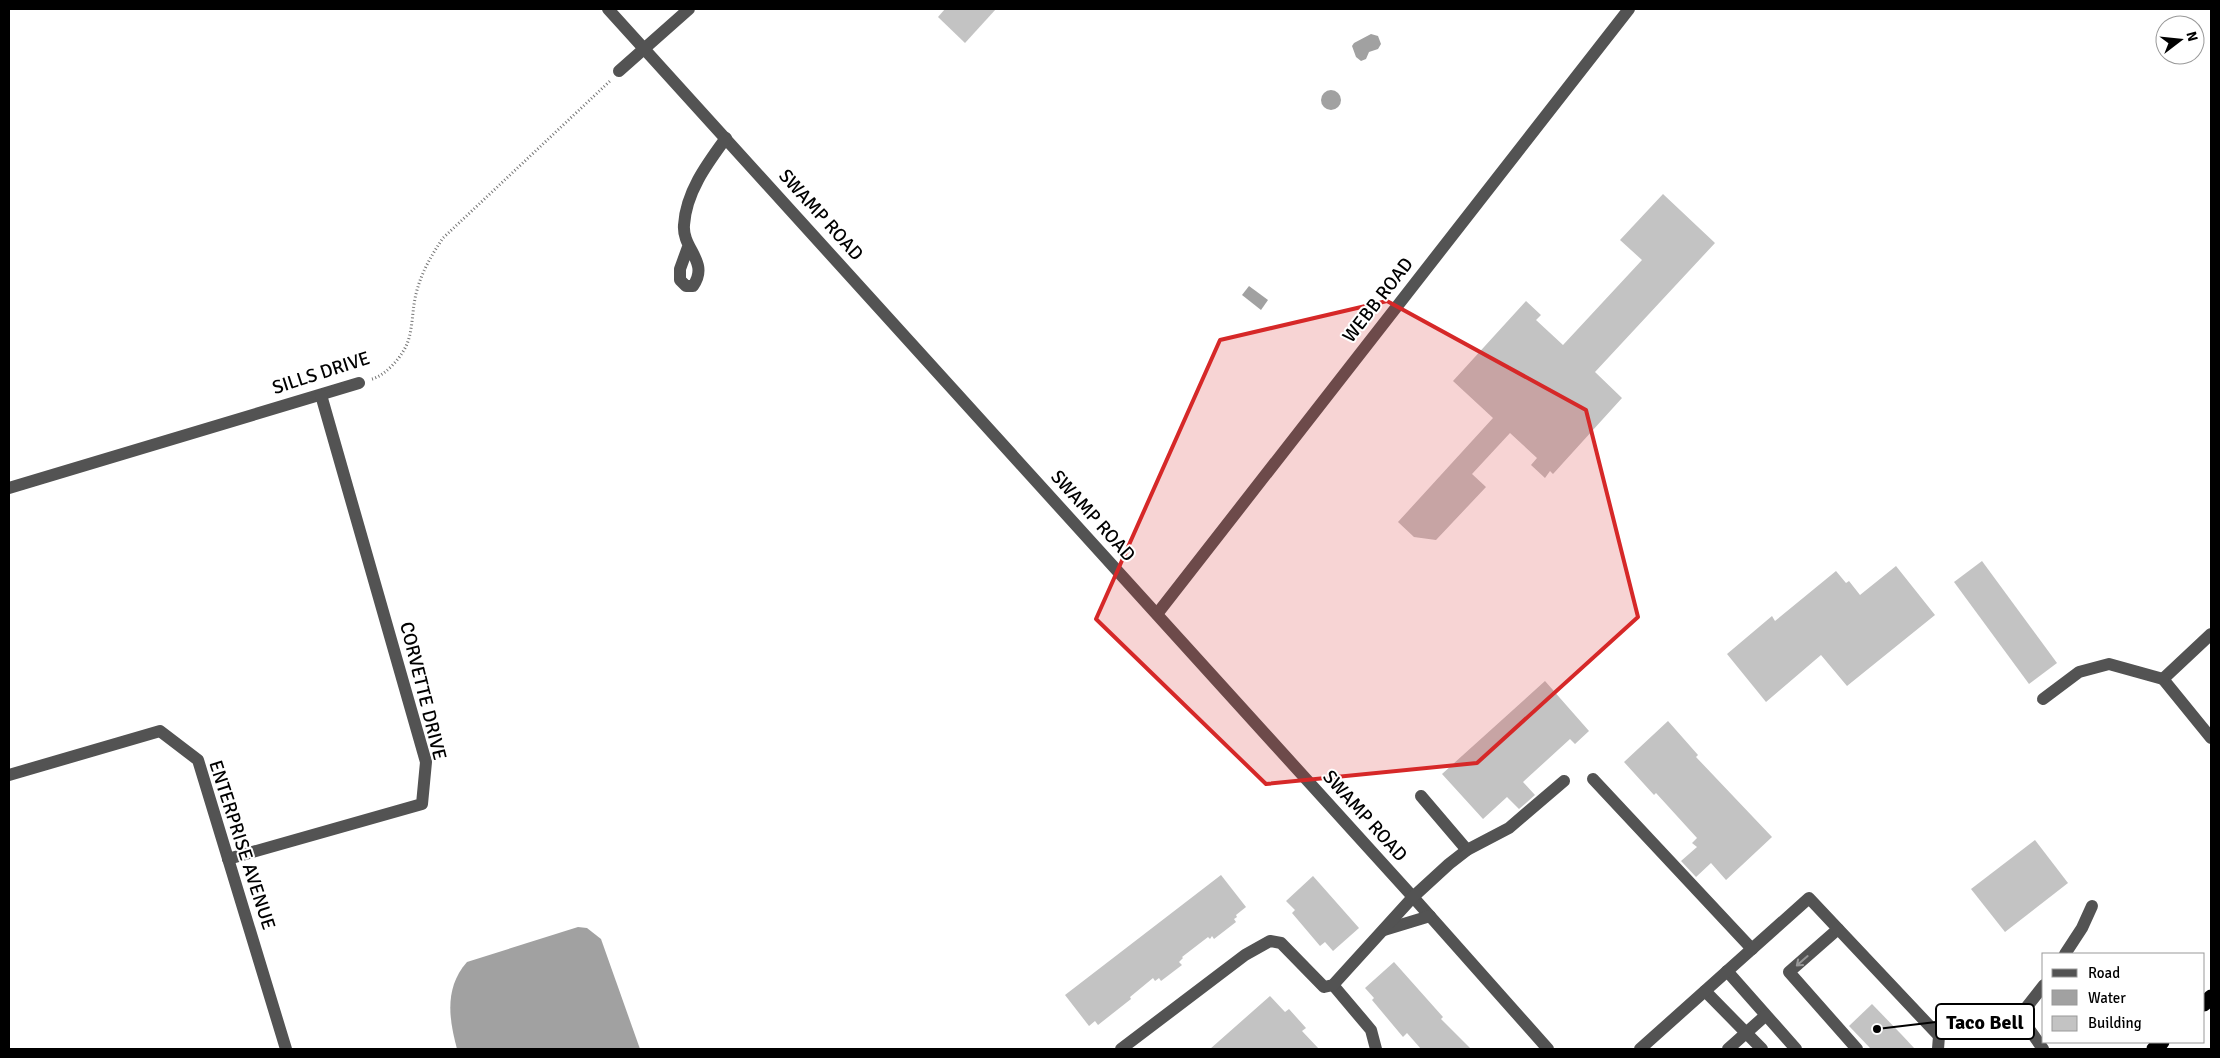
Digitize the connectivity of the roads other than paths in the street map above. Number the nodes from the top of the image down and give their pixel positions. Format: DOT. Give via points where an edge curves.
graph roads {
  1 [pos="608,9"];
  2 [pos="689,9"];
  3 [pos="1629,9"];
  4 [pos="645,50"];
  5 [pos="619,72"];
  6 [pos="726,138"];
  7 [pos="688,247"];
  8 [pos="358,383"];
  9 [pos="321,395"];
  10 [pos="9,488"];
  11 [pos="1157,614"];
  12 [pos="2211,634"];
  13 [pos="2163,679"];
  14 [pos="2043,699"];
  15 [pos="2211,738"];
  16 [pos="9,775"];
  17 [pos="1592,779"];
  18 [pos="1564,780"];
  19 [pos="1420,796"];
  20 [pos="1466,850"];
  21 [pos="228,859"];
  22 [pos="1413,897"];
  23 [pos="2092,906"];
  24 [pos="1430,916"];
  25 [pos="1838,929"];
  26 [pos="1384,930"];
  27 [pos="1752,949"];
  28 [pos="2066,953"];
  29 [pos="1727,971"];
  30 [pos="1333,985"];
  31 [pos="2042,988"];
  32 [pos="1705,991"];
  33 [pos="1766,1016"];
  34 [pos="1747,1032"];
  35 [pos="1540,1047"];
  36 [pos="1646,1048"];
  37 [pos="286,1049"];
  38 [pos="1122,1049"];
  39 [pos="1376,1049"];
  40 [pos="1728,1049"];
  41 [pos="1762,1049"];
  42 [pos="1796,1049"];
  43 [pos="1857,1049"];
  44 [pos="1938,1049"];
  45 [pos="2043,1049"];
  1 -- 4 [label="street, SWAMP ROAD"];
  2 -- 4 [label="street"];
  3 -- 11 [label="street, WEBB ROAD"];
  4 -- 5 [label="street"];
  4 -- 6 [label="street, SWAMP ROAD"];
  6 -- 7 [label="street" via="691,195 684,227"];
  6 -- 11 [label="street, SWAMP ROAD"];
  8 -- 9 [label="street, SILLS DRIVE"];
  9 -- 10 [label="street, SILLS DRIVE"];
  9 -- 21 [label="street, CORVETTE DRIVE" via="426,762 422,804"];
  11 -- 22 [label="street, SWAMP ROAD"];
  12 -- 13 [label="street"];
  13 -- 14 [label="street" via="2109,664 2079,672"];
  13 -- 15 [label="street"];
  16 -- 21 [label="street, ENTERPRISE AVENUE" via="160,731 198,760"];
  17 -- 27 [label="street"];
  18 -- 20 [label="street" via="1509,828"];
  19 -- 20 [label="street"];
  20 -- 22 [label="street"];
  21 -- 37 [label="street, ENTERPRISE AVENUE"];
  22 -- 24 [label="street, SWAMP ROAD"];
  22 -- 26 [label="street"];
  23 -- 28 [label="street"];
  24 -- 26 [label="street"];
  24 -- 35 [label="street, SWAMP ROAD"];
  25 -- 27 [label="street" via="1809,898"];
  25 -- 43 [label="street, one-way" via="1789,972"];
  25 -- 44 [label="street" via="1939,1036"];
  26 -- 30 [label="street"];
  27 -- 29 [label="street"];
  29 -- 32 [label="street"];
  29 -- 33 [label="street"];
  30 -- 38 [label="street" via="1324,987 1282,943 1270,941 1245,955"];
  30 -- 39 [label="street" via="1371,1030"];
  31 -- 45 [label="street" via="2022,1013"];
  32 -- 34 [label="street"];
  32 -- 36 [label="street"];
  33 -- 34 [label="street"];
  33 -- 42 [label="street"];
  34 -- 40 [label="street"];
  34 -- 41 [label="street"];
}
